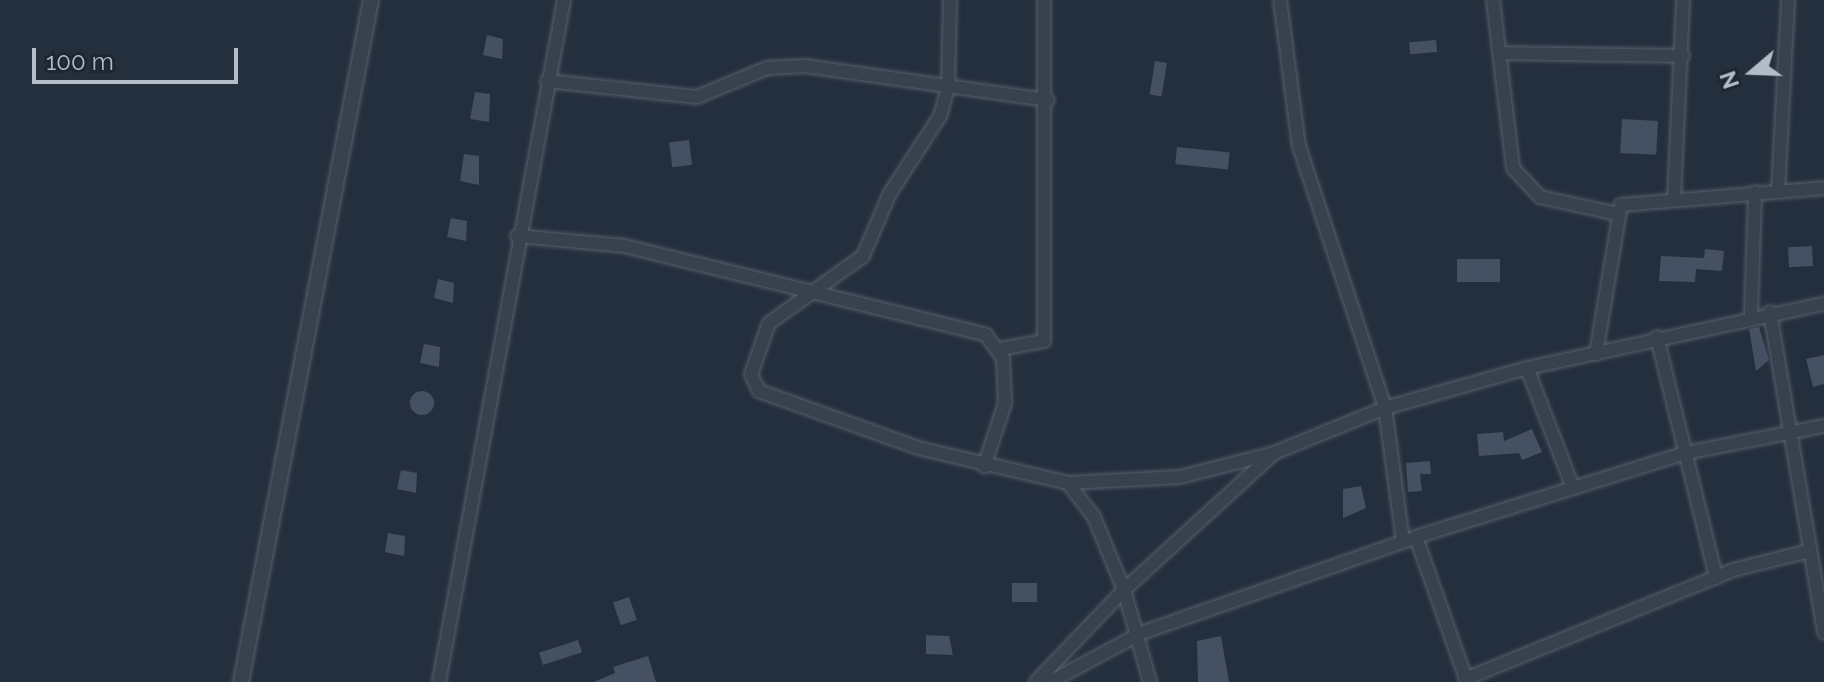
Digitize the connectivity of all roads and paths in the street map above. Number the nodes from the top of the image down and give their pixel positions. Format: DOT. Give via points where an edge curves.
graph roads {
  1 [pos="371,0"];
  2 [pos="564,0"];
  3 [pos="950,0"];
  4 [pos="1044,0"];
  5 [pos="1280,0"];
  6 [pos="1493,0"];
  7 [pos="1683,0"];
  8 [pos="1788,0"];
  9 [pos="1501,53"];
  10 [pos="1683,56"];
  11 [pos="547,81"];
  12 [pos="948,87"];
  13 [pos="1048,100"];
  14 [pos="1824,188"];
  15 [pos="1755,192"];
  16 [pos="1778,192"];
  17 [pos="1674,200"];
  18 [pos="1617,214"];
  19 [pos="517,236"];
  20 [pos="801,295"];
  21 [pos="1824,304"];
  22 [pos="1770,312"];
  23 [pos="1751,315"];
  24 [pos="1657,337"];
  25 [pos="1000,349"];
  26 [pos="1596,354"];
  27 [pos="1527,368"];
  28 [pos="1385,408"];
  29 [pos="1824,426"];
  30 [pos="1789,433"];
  31 [pos="1274,453"];
  32 [pos="1686,453"];
  33 [pos="984,467"];
  34 [pos="1068,483"];
  35 [pos="1572,485"];
  36 [pos="1409,539"];
  37 [pos="1809,551"];
  38 [pos="1716,578"];
  39 [pos="1124,590"];
  40 [pos="1824,632"];
  41 [pos="1141,633"];
  42 [pos="1067,678"];
  43 [pos="1466,680"];
  44 [pos="241,682"];
  45 [pos="439,682"];
  46 [pos="1036,682"];
  47 [pos="1050,682"];
  48 [pos="1150,682"];
  1 -- 44 [label="street"];
  2 -- 11 [label="street"];
  3 -- 12 [label="street"];
  4 -- 13 [label="street"];
  5 -- 28 [label="street" via="1303,160"];
  6 -- 9 [label="street"];
  7 -- 10 [label="street"];
  8 -- 16 [label="street"];
  9 -- 10 [label="street"];
  9 -- 18 [label="street" via="1513,168 1526,188 1557,205"];
  10 -- 17 [label="street"];
  11 -- 12 [label="street" via="697,97 767,68 805,66"];
  11 -- 19 [label="street"];
  12 -- 13 [label="street"];
  12 -- 20 [label="street" via="940,116 890,193 863,256"];
  13 -- 25 [label="street" via="1044,341"];
  14 -- 16 [label="street"];
  15 -- 16 [label="street"];
  15 -- 17 [label="street"];
  15 -- 23 [label="street"];
  17 -- 18 [label="street" via="1629,202"];
  18 -- 26 [label="street"];
  19 -- 20 [label="street" via="625,246"];
  19 -- 45 [label="street"];
  20 -- 25 [label="street" via="986,335"];
  20 -- 33 [label="street" via="756,345 751,374 759,391 773,402"];
  21 -- 22 [label="street"];
  22 -- 23 [label="street"];
  22 -- 30 [label="street"];
  23 -- 24 [label="street"];
  24 -- 26 [label="street"];
  24 -- 32 [label="street"];
  25 -- 33 [label="street" via="1005,403"];
  26 -- 27 [label="street"];
  27 -- 28 [label="street"];
  27 -- 35 [label="street"];
  28 -- 31 [label="street"];
  28 -- 36 [label="street"];
  29 -- 30 [label="street"];
  30 -- 32 [label="street"];
  30 -- 37 [label="street"];
  31 -- 34 [label="street" via="1180,477"];
  31 -- 39 [label="street"];
  32 -- 35 [label="street"];
  32 -- 38 [label="street"];
  33 -- 34 [label="street"];
  34 -- 39 [label="street" via="1094,517"];
  35 -- 36 [label="street"];
  36 -- 41 [label="street"];
  36 -- 43 [label="street"];
  37 -- 38 [label="street"];
  37 -- 40 [label="street"];
  38 -- 43 [label="street"];
  39 -- 41 [label="street"];
  39 -- 46 [label="street"];
  41 -- 42 [label="street"];
  41 -- 48 [label="street"];
  42 -- 47 [label="street"];
}
